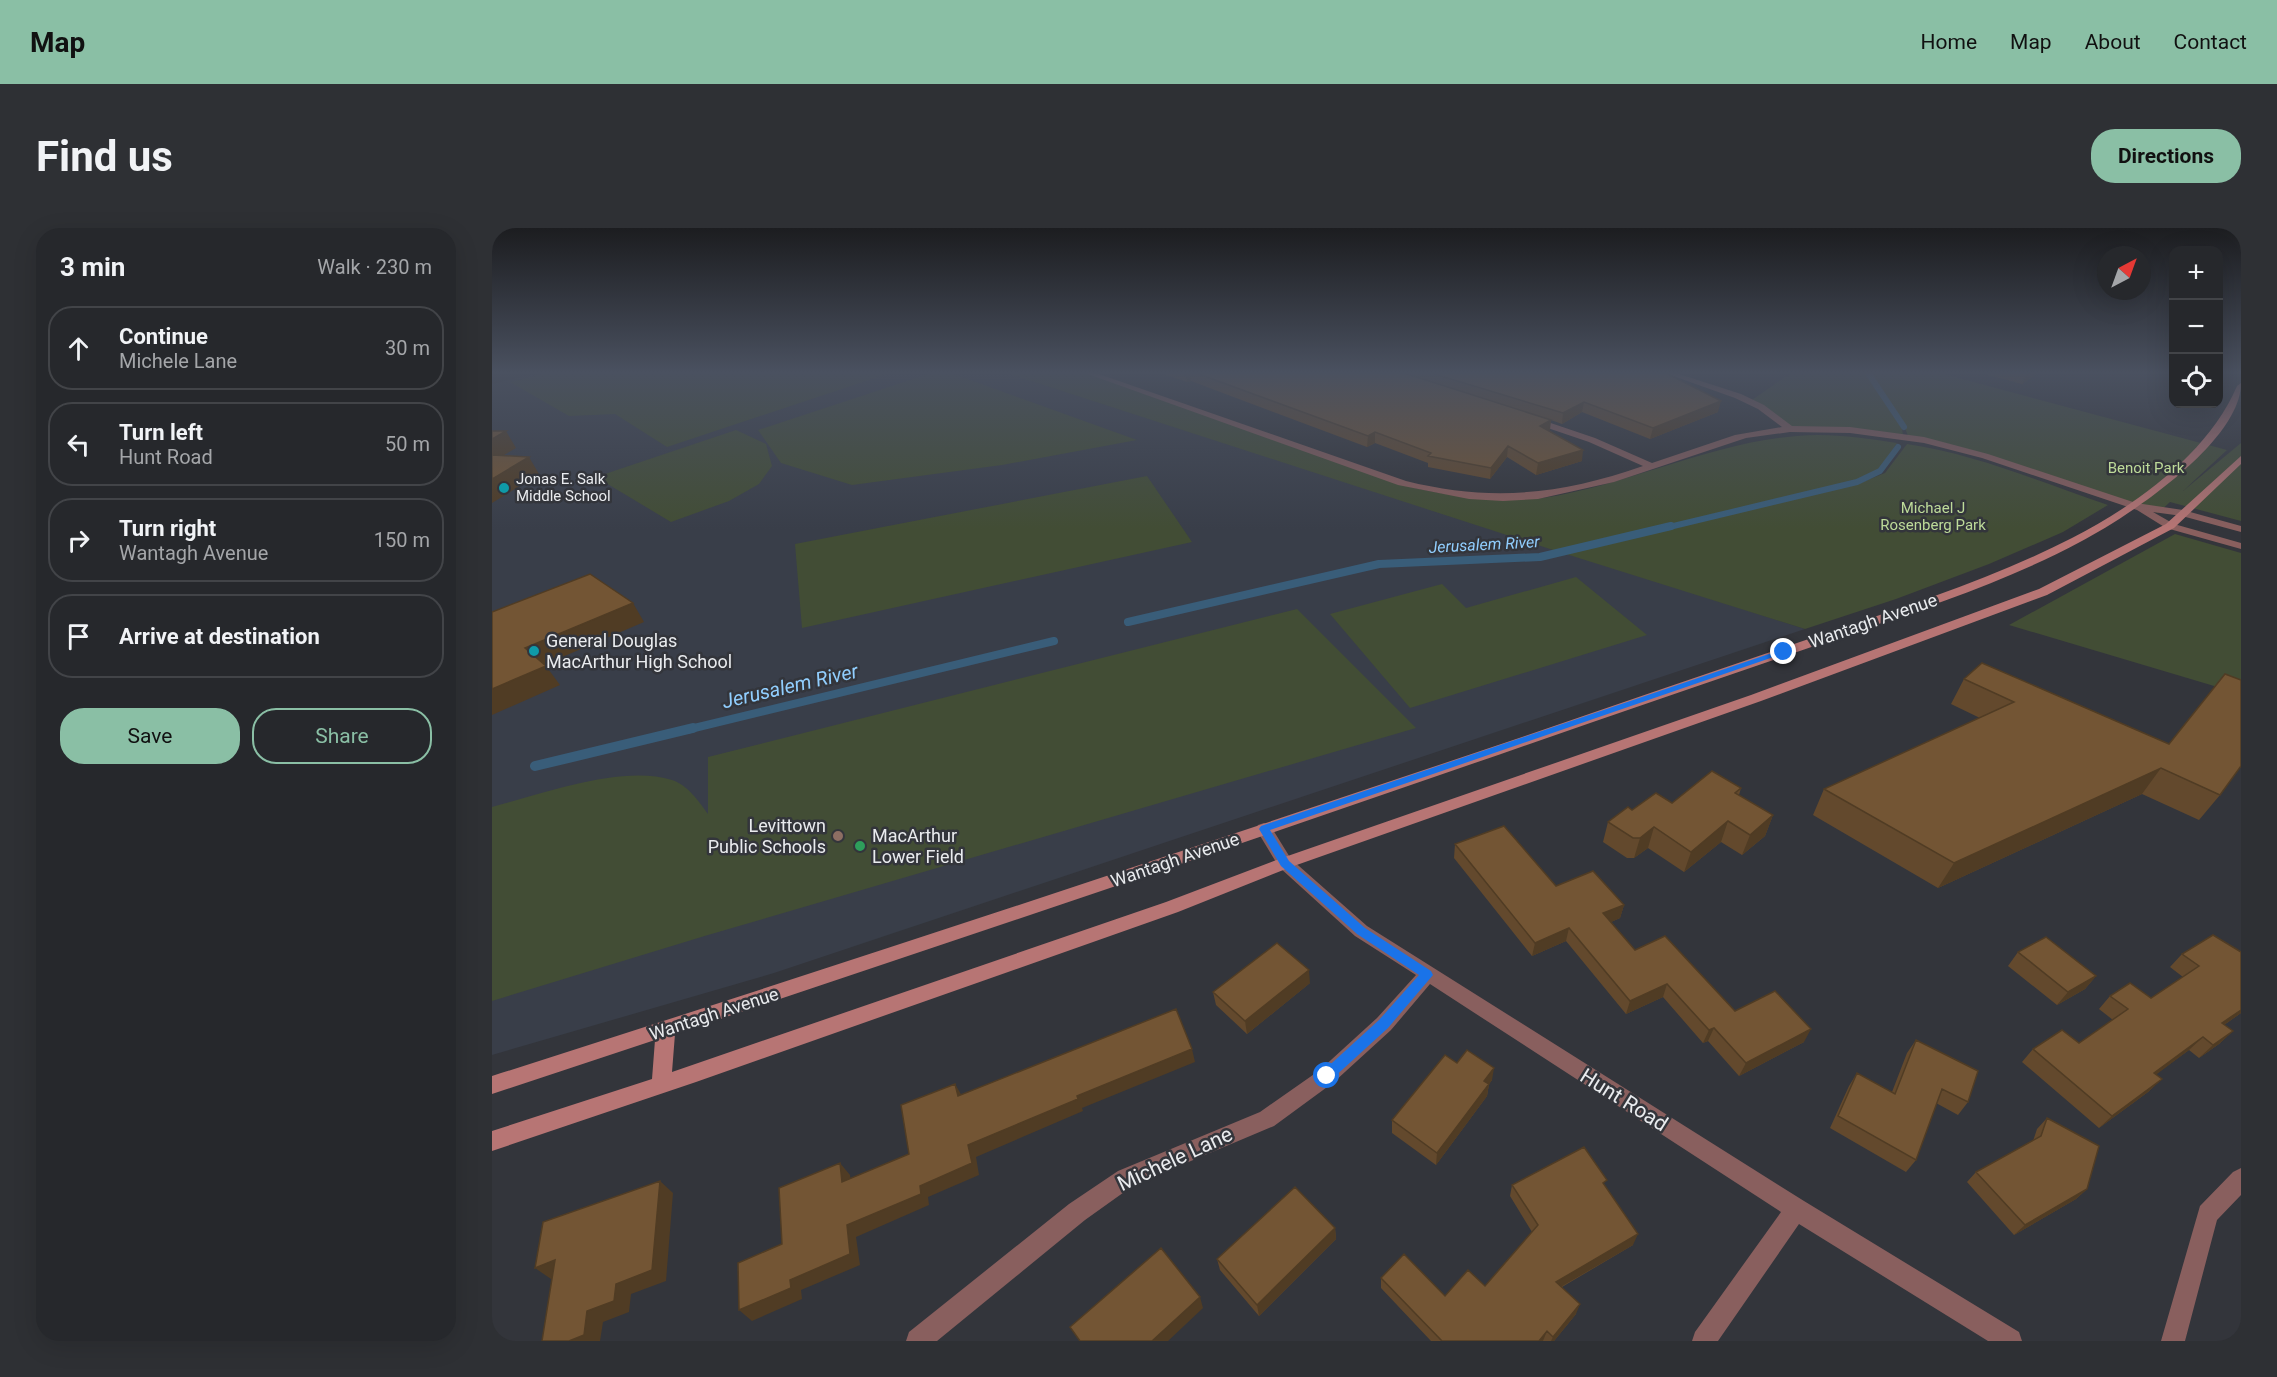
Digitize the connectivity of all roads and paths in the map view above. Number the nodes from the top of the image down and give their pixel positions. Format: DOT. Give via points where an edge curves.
graph roads {
  1 [pos="1237,425"];
  2 [pos="1547,425"];
  3 [pos="1785,425"];
  4 [pos="2223,425"];
  5 [pos="1790,429"];
  6 [pos="2241,459"];
  7 [pos="1650,466"];
  8 [pos="2134,506"];
  9 [pos="2183,513"];
  10 [pos="2170,526"];
  11 [pos="2241,529"];
  12 [pos="2241,546"];
  13 [pos="1264,829"];
  14 [pos="1285,864"];
  15 [pos="1427,975"];
  16 [pos="666,1029"];
  17 [pos="661,1084"];
  18 [pos="492,1085"];
  19 [pos="492,1141"];
  20 [pos="2241,1179"];
  21 [pos="1797,1209"];
  22 [pos="918,1341"];
  23 [pos="1704,1341"];
  24 [pos="2010,1341"];
  25 [pos="2173,1341"];
  1 -- 7 [label="street" via="1402,483 1438,492 1498,498 1579,489"];
  2 -- 7 [label="street"];
  3 -- 5 [label="street"];
  4 -- 8 [label="main road, Wantagh Avenue" via="2206,446"];
  5 -- 7 [label="street" via="1734,438"];
  5 -- 8 [label="street" via="1850,430 1924,440 1985,456"];
  6 -- 9 [label="main road, Wantagh Avenue"];
  8 -- 9 [label="street"];
  8 -- 10 [label="street"];
  8 -- 13 [label="main road, Wantagh Avenue" via="2005,574"];
  9 -- 10 [label="main road, Wantagh Avenue"];
  9 -- 11 [label="street"];
  10 -- 12 [label="street"];
  10 -- 14 [label="main road, Wantagh Avenue" via="2043,592 1980,617"];
  13 -- 14 [label="street, Hunt Road"];
  13 -- 16 [label="main road, Wantagh Avenue"];
  14 -- 15 [label="street, Hunt Road" via="1361,931"];
  14 -- 17 [label="main road, Wantagh Avenue"];
  15 -- 21 [label="street, Hunt Road"];
  15 -- 22 [label="street, Michele Lane" via="1384,1024 1327,1076 1267,1119 1126,1178 1077,1212"];
  16 -- 17 [label="main road"];
  16 -- 18 [label="main road, Wantagh Avenue"];
  17 -- 19 [label="main road, Wantagh Avenue"];
  20 -- 25 [label="street" via="2208,1214"];
  21 -- 23 [label="street"];
  21 -- 24 [label="street, Hunt Road"];
}
